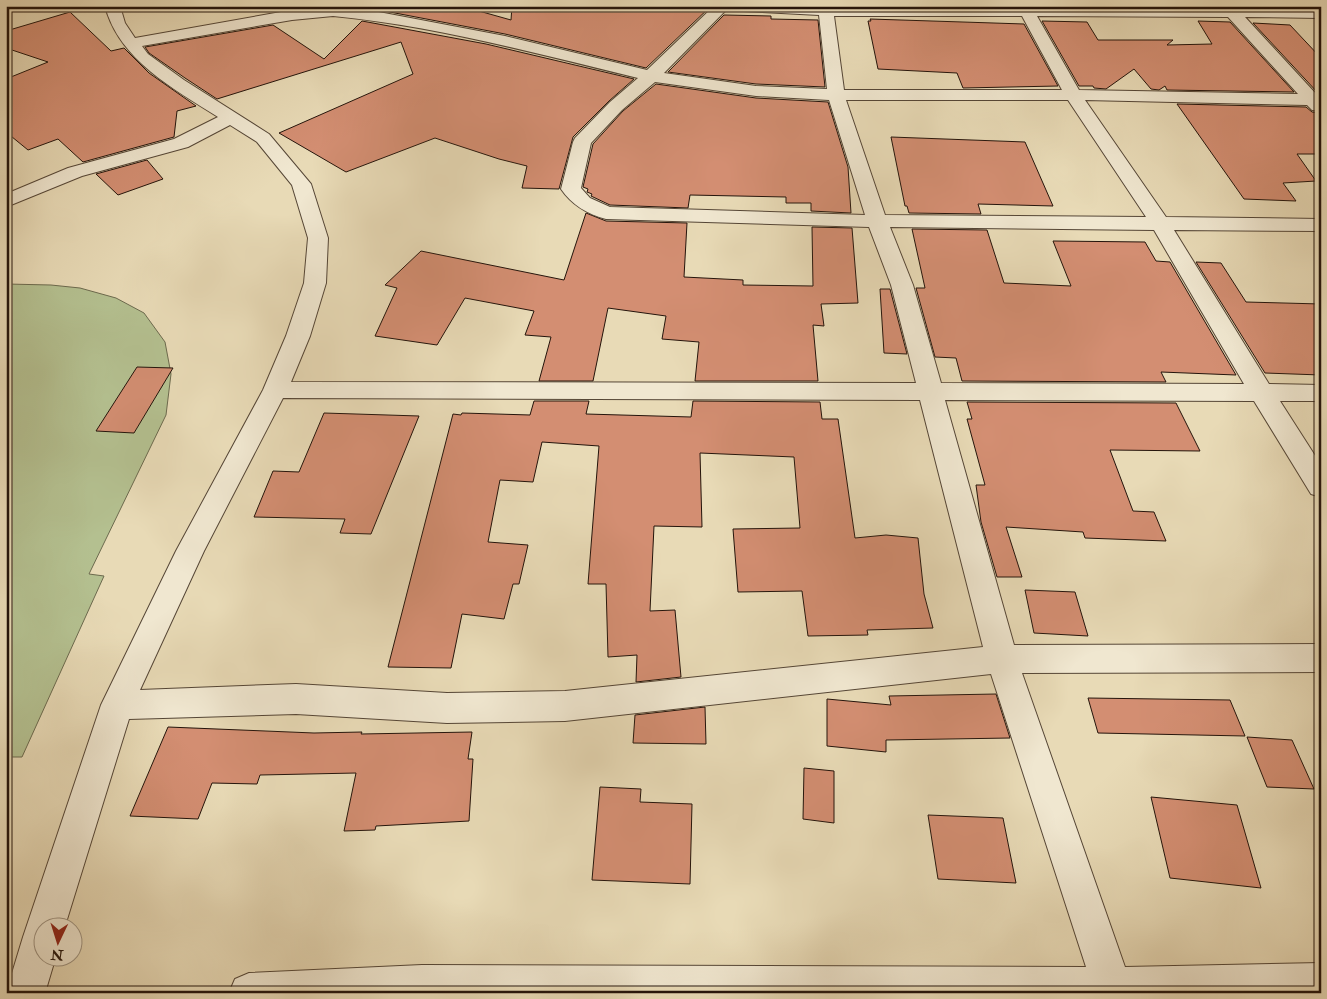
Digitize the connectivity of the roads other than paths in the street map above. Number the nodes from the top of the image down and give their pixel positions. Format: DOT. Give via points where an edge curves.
graph roads {
  1 [pos="112,6"];
  2 [pos="723,6"];
  3 [pos="743,6"];
  4 [pos="1026,9"];
  5 [pos="1229,10"];
  6 [pos="826,11"];
  7 [pos="1321,13"];
  8 [pos="132,43"];
  9 [pos="651,76"];
  10 [pos="836,95"];
  11 [pos="1073,95"];
  12 [pos="1318,103"];
  13 [pos="230,118"];
  14 [pos="6,201"];
  15 [pos="877,221"];
  16 [pos="1160,223"];
  17 [pos="1321,224"];
  18 [pos="275,390"];
  19 [pos="929,392"];
  20 [pos="1261,392"];
  21 [pos="1321,393"];
  22 [pos="1321,487"];
  23 [pos="1321,658"];
  24 [pos="1002,659"];
  25 [pos="117,705"];
  26 [pos="49,916"];
  27 [pos="33,966"];
  28 [pos="1321,983"];
  29 [pos="1112,988"];
  30 [pos="24,993"];
  31 [pos="249,993"];
  1 -- 8 [label="street" via="117,24"];
  2 -- 9 [label="street"];
  3 -- 6 [label="street"];
  4 -- 5 [label="street"];
  4 -- 6 [label="street"];
  4 -- 11 [label="street"];
  5 -- 7 [label="street"];
  5 -- 12 [label="street"];
  6 -- 10 [label="street"];
  8 -- 9 [label="street" via="283,16 333,11 496,39"];
  8 -- 13 [label="street" via="142,56 178,84"];
  9 -- 10 [label="street" via="756,91"];
  9 -- 15 [label="street" via="616,106 582,142 571,189 583,202 606,213"];
  10 -- 11 [label="street"];
  10 -- 15 [label="street"];
  11 -- 12 [label="street"];
  11 -- 16 [label="street"];
  13 -- 14 [label="street" via="181,143 76,172"];
  13 -- 18 [label="street" via="262,138 301,184 318,238 315,284"];
  15 -- 16 [label="street"];
  15 -- 19 [label="street" via="902,285"];
  16 -- 17 [label="street"];
  16 -- 20 [label="street"];
  18 -- 19 [label="street"];
  18 -- 25 [label="street" via="190,551"];
  19 -- 20 [label="street"];
  19 -- 24 [label="street"];
  20 -- 21 [label="street"];
  20 -- 22 [label="street"];
  23 -- 24 [label="street"];
  24 -- 25 [label="street" via="565,706 447,708 296,699"];
  24 -- 29 [label="street"];
  25 -- 26 [label="street"];
  27 -- 30 [label="street"];
  28 -- 29 [label="street"];
  29 -- 31 [label="street" via="422,986"];
}
